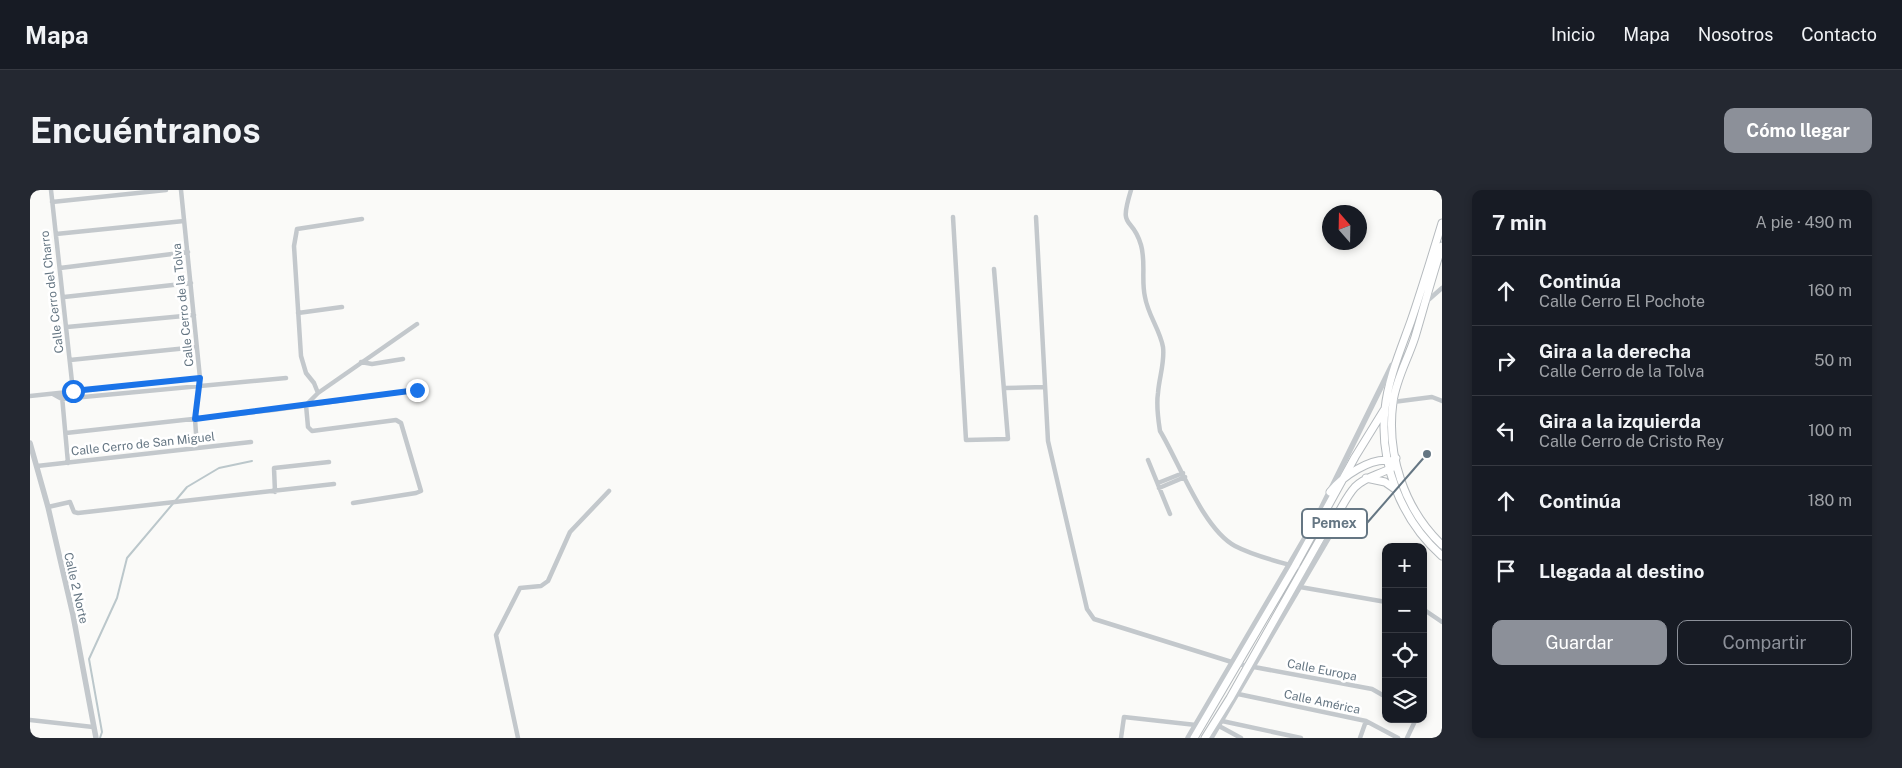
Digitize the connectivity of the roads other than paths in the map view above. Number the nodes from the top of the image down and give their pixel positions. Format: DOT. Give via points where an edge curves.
graph roads {
  1 [pos="51,190"];
  2 [pos="166,190"];
  3 [pos="181,190"];
  4 [pos="1131,190"];
  5 [pos="52,202"];
  6 [pos="953,217"];
  7 [pos="1036,217"];
  8 [pos="362,219"];
  9 [pos="184,221"];
  10 [pos="1442,223"];
  11 [pos="56,234"];
  12 [pos="1442,246"];
  13 [pos="188,252"];
  14 [pos="60,268"];
  15 [pos="994,269"];
  16 [pos="191,283"];
  17 [pos="1442,288"];
  18 [pos="64,297"];
  19 [pos="1425,303"];
  20 [pos="342,307"];
  21 [pos="1416,307"];
  22 [pos="298,313"];
  23 [pos="194,315"];
  24 [pos="417,324"];
  25 [pos="67,327"];
  26 [pos="1407,334"];
  27 [pos="197,347"];
  28 [pos="403,359"];
  29 [pos="70,360"];
  30 [pos="361,362"];
  31 [pos="200,378"];
  32 [pos="286,378"];
  33 [pos="200,387"];
  34 [pos="1045,387"];
  35 [pos="1005,388"];
  36 [pos="417,390"];
  37 [pos="73,391"];
  38 [pos="62,392"];
  39 [pos="318,393"];
  40 [pos="54,394"];
  41 [pos="30,396"];
  42 [pos="62,399"];
  43 [pos="1442,401"];
  44 [pos="1393,402"];
  45 [pos="306,405"];
  46 [pos="1384,410"];
  47 [pos="195,419"];
  48 [pos="66,433"];
  49 [pos="251,442"];
  50 [pos="30,443"];
  51 [pos="197,448"];
  52 [pos="1148,460"];
  53 [pos="329,462"];
  54 [pos="68,463"];
  55 [pos="1393,463"];
  56 [pos="37,466"];
  57 [pos="1184,475"];
  58 [pos="1345,477"];
  59 [pos="1366,478"];
  60 [pos="334,484"];
  61 [pos="1158,486"];
  62 [pos="609,491"];
  63 [pos="275,492"];
  64 [pos="1330,492"];
  65 [pos="1398,494"];
  66 [pos="353,503"];
  67 [pos="48,507"];
  68 [pos="1170,514"];
  69 [pos="1332,524"];
  70 [pos="1442,545"];
  71 [pos="1442,556"];
  72 [pos="1293,566"];
  73 [pos="1304,569"];
  74 [pos="1300,587"];
  75 [pos="1382,601"];
  76 [pos="1427,613"];
  77 [pos="1442,622"];
  78 [pos="1235,663"];
  79 [pos="1251,666"];
  80 [pos="1238,694"];
  81 [pos="1382,695"];
  82 [pos="30,720"];
  83 [pos="1366,721"];
  84 [pos="1414,723"];
  85 [pos="1221,724"];
  86 [pos="1196,725"];
  87 [pos="94,727"];
  88 [pos="96,738"];
  89 [pos="518,738"];
  90 [pos="1121,738"];
  91 [pos="1188,738"];
  92 [pos="1194,738"];
  93 [pos="1204,738"];
  94 [pos="1212,738"];
  95 [pos="1241,738"];
  96 [pos="1301,738"];
  97 [pos="1360,738"];
  98 [pos="1398,738"];
  99 [pos="1407,738"];
  1 -- 5 [label="street, Calle Cerro del Charro"];
  2 -- 5 [label="street"];
  3 -- 9 [label="street, Calle Cerro de la Tolva"];
  4 -- 57 [label="street" via="1124,211 1125,221 1141,243 1144,297 1163,347 1157,416 1160,430"];
  5 -- 11 [label="street, Calle Cerro del Charro"];
  6 -- 35 [label="street" via="966,440 1008,439"];
  7 -- 34 [label="street"];
  8 -- 22 [label="street" via="297,229 294,246"];
  9 -- 11 [label="street"];
  9 -- 13 [label="street, Calle Cerro de la Tolva"];
  10 -- 21 [label="main road"];
  11 -- 14 [label="street, Calle Cerro del Charro"];
  12 -- 19 [label="main road"];
  13 -- 14 [label="street"];
  13 -- 16 [label="street, Calle Cerro de la Tolva"];
  14 -- 18 [label="street, Calle Cerro del Charro"];
  15 -- 35 [label="street"];
  16 -- 18 [label="street"];
  16 -- 23 [label="street, Calle Cerro de la Tolva"];
  17 -- 19 [label="street"];
  18 -- 25 [label="street, Calle Cerro del Charro"];
  19 -- 21 [label="street"];
  19 -- 44 [label="main road"];
  20 -- 22 [label="street"];
  21 -- 26 [label="main road"];
  22 -- 39 [label="street" via="300,356"];
  23 -- 25 [label="street"];
  23 -- 27 [label="street, Calle Cerro de la Tolva"];
  24 -- 30 [label="street"];
  25 -- 29 [label="street, Calle Cerro del Charro"];
  26 -- 46 [label="main road"];
  26 -- 64 [label="street"];
  27 -- 29 [label="street"];
  27 -- 31 [label="street, Calle Cerro de la Tolva"];
  28 -- 30 [label="street" via="372,364"];
  29 -- 37 [label="street, Calle Cerro del Charro"];
  30 -- 39 [label="street"];
  31 -- 33 [label="street, Calle Cerro de la Tolva"];
  31 -- 37 [label="street"];
  32 -- 33 [label="street"];
  33 -- 42 [label="street"];
  33 -- 47 [label="street, Calle Cerro de la Tolva"];
  34 -- 35 [label="street"];
  34 -- 78 [label="street, Calle Europa" via="1048,441 1088,609 1094,619"];
  36 -- 45 [label="street"];
  37 -- 38 [label="street"];
  38 -- 40 [label="street"];
  38 -- 42 [label="street"];
  39 -- 45 [label="street"];
  40 -- 41 [label="street"];
  40 -- 42 [label="street"];
  42 -- 48 [label="street"];
  43 -- 44 [label="street" via="1432,397"];
  44 -- 55 [label="main road"];
  45 -- 47 [label="street"];
  45 -- 66 [label="street" via="308,427 312,432 396,420 403,426 421,491"];
  46 -- 55 [label="main road"];
  46 -- 58 [label="main road"];
  47 -- 48 [label="street"];
  47 -- 51 [label="street, Calle Cerro de la Tolva"];
  48 -- 54 [label="street"];
  49 -- 51 [label="street, Calle Cerro de San Miguel"];
  50 -- 56 [label="street, Calle 2 Norte"];
  51 -- 54 [label="street, Calle Cerro de San Miguel"];
  52 -- 61 [label="street"];
  53 -- 63 [label="street" via="274,468"];
  54 -- 56 [label="street, Calle Cerro de San Miguel"];
  55 -- 58 [label="main road" via="1359,468"];
  55 -- 59 [label="main road"];
  55 -- 65 [label="main road"];
  55 -- 70 [label="main road" via="1414,511"];
  56 -- 67 [label="street, Calle 2 Norte"];
  57 -- 61 [label="street"];
  57 -- 72 [label="street" via="1208,520 1232,545"];
  58 -- 64 [label="main road"];
  58 -- 72 [label="main road"];
  59 -- 65 [label="main road" via="1388,484"];
  59 -- 69 [label="main road" via="1350,493"];
  60 -- 63 [label="street"];
  61 -- 68 [label="street"];
  62 -- 89 [label="street" via="570,532 548,581 541,586 520,588 496,635"];
  63 -- 67 [label="street" via="77,513 70,502"];
  64 -- 72 [label="street"];
  65 -- 71 [label="main road" via="1415,526"];
  67 -- 87 [label="street, Calle 2 Norte"];
  69 -- 73 [label="main road" via="1324,532"];
  69 -- 74 [label="street" via="1330,535"];
  72 -- 73 [label="street"];
  72 -- 78 [label="main road"];
  73 -- 79 [label="main road"];
  74 -- 75 [label="street"];
  74 -- 79 [label="street"];
  76 -- 77 [label="street"];
  78 -- 79 [label="street, Calle Europa"];
  78 -- 86 [label="street"];
  78 -- 92 [label="main road"];
  79 -- 80 [label="street"];
  79 -- 81 [label="street, Calle Europa" via="1372,689"];
  79 -- 93 [label="main road"];
  80 -- 83 [label="street, Calle América"];
  80 -- 85 [label="street"];
  82 -- 87 [label="street"];
  83 -- 97 [label="street"];
  83 -- 98 [label="street, Calle América"];
  84 -- 99 [label="street"];
  85 -- 94 [label="street"];
  85 -- 95 [label="street"];
  85 -- 96 [label="street"];
  86 -- 90 [label="street" via="1124,717"];
  86 -- 91 [label="street"];
  87 -- 88 [label="street, Calle 2 Norte"];
}
